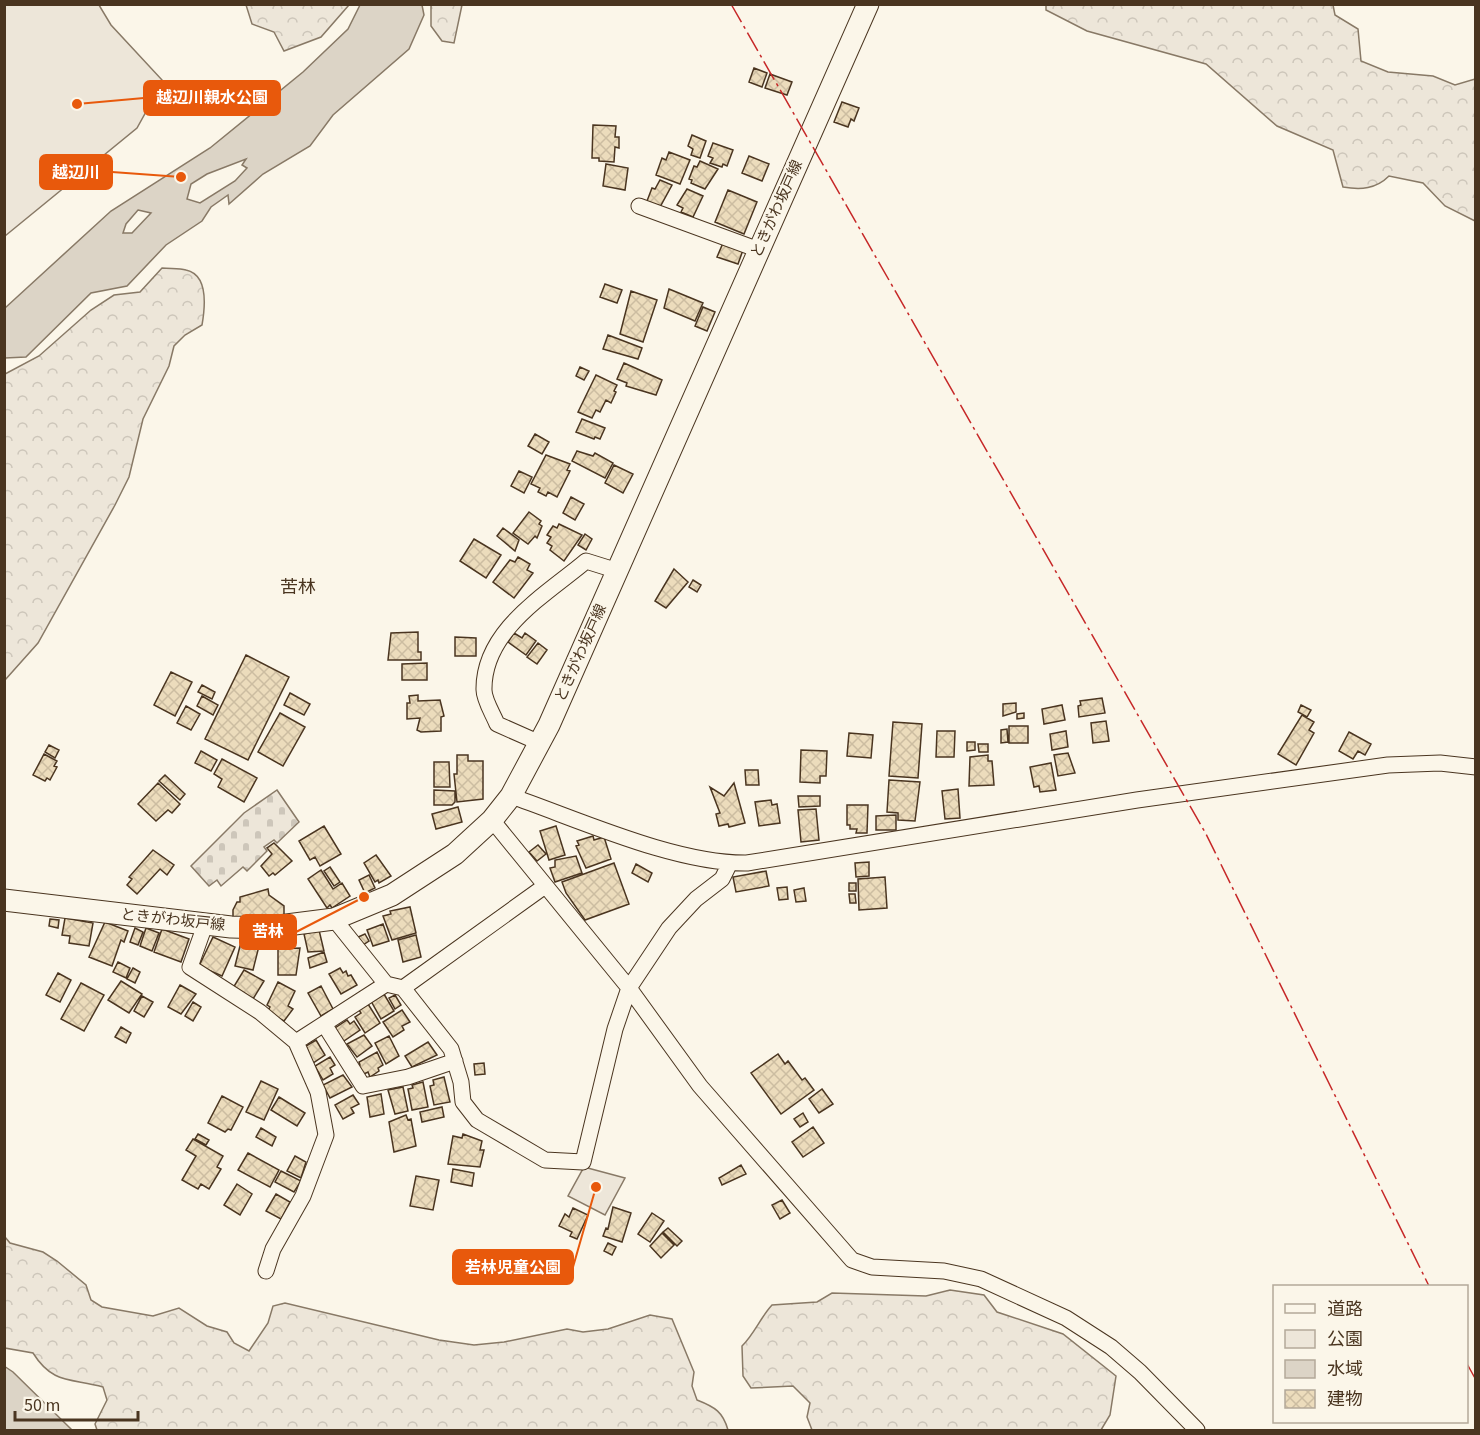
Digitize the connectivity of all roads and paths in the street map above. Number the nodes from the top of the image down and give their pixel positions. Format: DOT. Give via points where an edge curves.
graph roads {
  1 [pos="868,4"];
  2 [pos="639,206"];
  3 [pos="759,250"];
  4 [pos="618,571"];
  5 [pos="540,743"];
  6 [pos="1476,768"];
  7 [pos="511,796"];
  8 [pos="492,820"];
  9 [pos="730,863"];
  10 [pos="545,886"];
  11 [pos="4,900"];
  12 [pos="334,919"];
  13 [pos="205,925"];
  14 [pos="386,984"];
  15 [pos="403,988"];
  16 [pos="629,988"];
  17 [pos="324,1024"];
  18 [pos="296,1042"];
  19 [pos="455,1061"];
  20 [pos="266,1271"];
  21 [pos="1197,1431"];
  1 -- 3 [label="main road, ときがわ坂戸線"];
  2 -- 3 [label="street"];
  3 -- 4 [label="main road, ときがわ坂戸線"];
  4 -- 5 [label="main road, ときがわ坂戸線"];
  4 -- 5 [label="street" via="586,561 506,628 494,648 483,691 497,724"];
  5 -- 7 [label="main road, ときがわ坂戸線"];
  6 -- 9 [label="street" via="1440,763 1388,765 1137,801 767,862"];
  7 -- 8 [label="main road, ときがわ坂戸線"];
  7 -- 9 [label="street" via="662,849"];
  8 -- 10 [label="street"];
  8 -- 12 [label="main road, ときがわ坂戸線" via="455,854 418,879"];
  9 -- 16 [label="street" via="722,879 669,928"];
  10 -- 15 [label="street"];
  10 -- 16 [label="street"];
  11 -- 13 [label="main road, ときがわ坂戸線"];
  12 -- 13 [label="main road, ときがわ坂戸線" via="263,928"];
  12 -- 14 [label="street"];
  13 -- 18 [label="street" via="190,967 260,1012"];
  14 -- 15 [label="street"];
  14 -- 17 [label="street"];
  15 -- 19 [label="street" via="452,1049"];
  16 -- 19 [label="street" via="615,1029 583,1162 544,1160 477,1120 464,1102"];
  16 -- 21 [label="street" via="700,1086 852,1260 872,1267 944,1271 981,1279 1066,1317 1140,1372"];
  17 -- 18 [label="street"];
  17 -- 19 [label="street" via="363,1086 408,1077"];
  18 -- 20 [label="street" via="318,1092 326,1135 303,1196 273,1249"];
}
